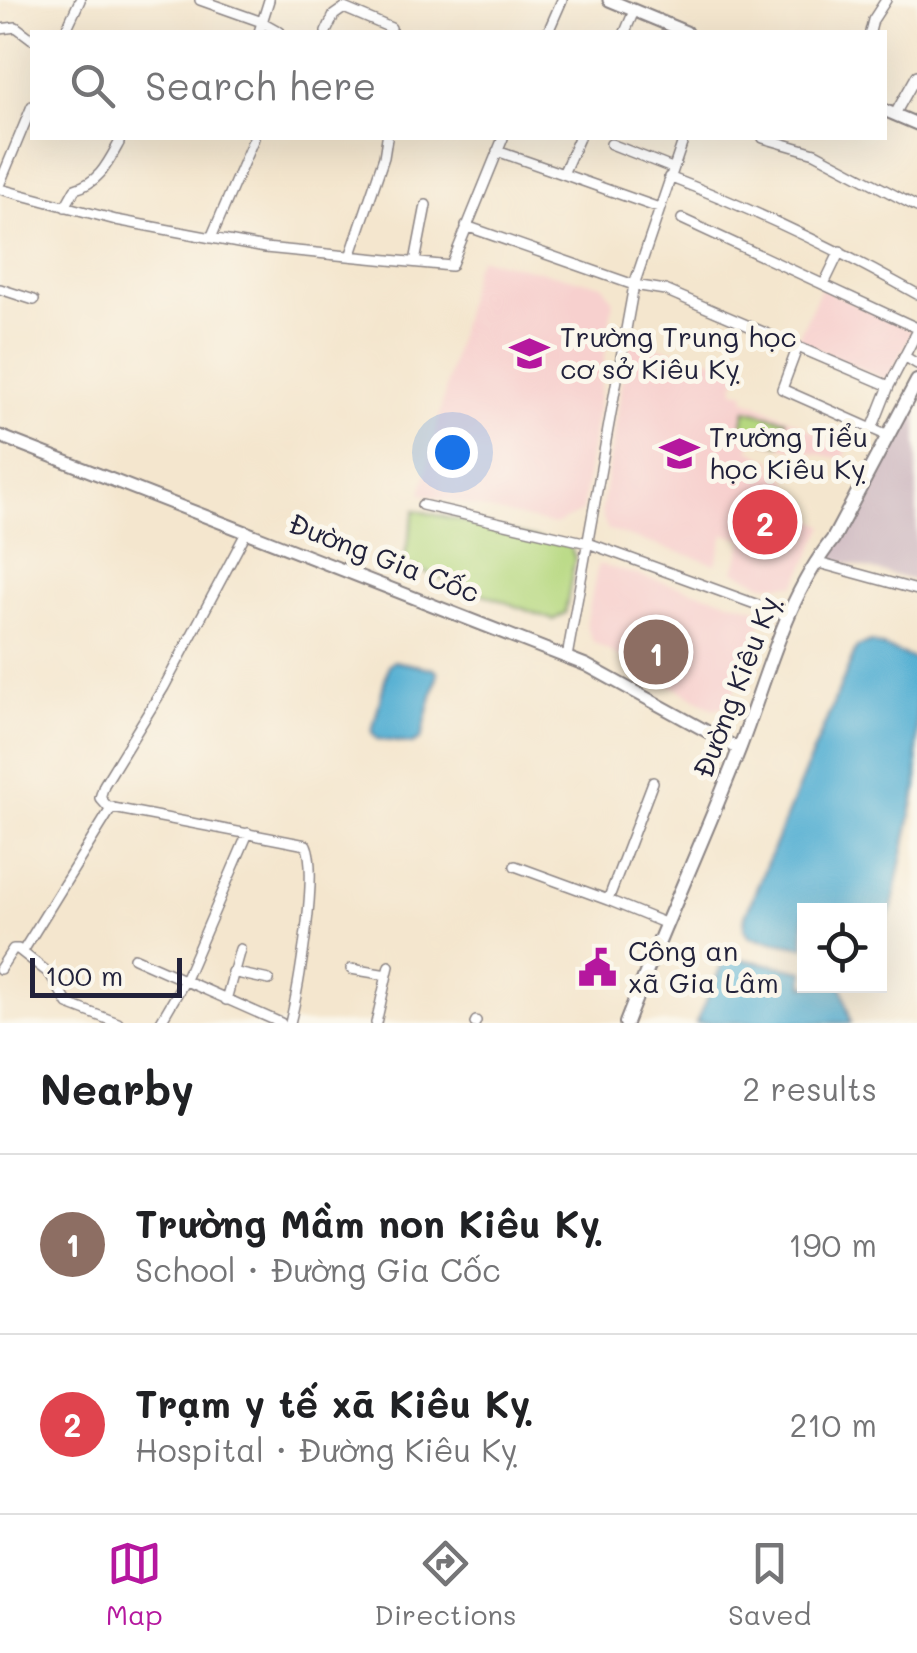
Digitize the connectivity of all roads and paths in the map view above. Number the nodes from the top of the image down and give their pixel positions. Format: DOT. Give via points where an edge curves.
graph roads {
  1 [pos="80,0"];
  2 [pos="200,0"];
  3 [pos="270,0"];
  4 [pos="562,0"];
  5 [pos="609,0"];
  6 [pos="886,0"];
  7 [pos="634,11"];
  8 [pos="261,27"];
  9 [pos="0,28"];
  10 [pos="391,28"];
  11 [pos="67,30"];
  12 [pos="327,30"];
  13 [pos="549,30"];
  14 [pos="626,30"];
  15 [pos="681,30"];
  16 [pos="870,30"];
  17 [pos="30,38"];
  18 [pos="917,75"];
  19 [pos="30,111"];
  20 [pos="890,112"];
  21 [pos="917,124"];
  22 [pos="253,140"];
  23 [pos="387,140"];
  24 [pos="502,140"];
  25 [pos="578,140"];
  26 [pos="683,140"];
  27 [pos="770,140"];
  28 [pos="119,143"];
  29 [pos="611,144"];
  30 [pos="497,151"];
  31 [pos="671,173"];
  32 [pos="564,174"];
  33 [pos="0,186"];
  34 [pos="426,204"];
  35 [pos="917,207"];
  36 [pos="65,208"];
  37 [pos="659,208"];
  38 [pos="682,219"];
  39 [pos="466,226"];
  40 [pos="210,238"];
  41 [pos="840,251"];
  42 [pos="351,254"];
  43 [pos="415,262"];
  44 [pos="824,284"];
  45 [pos="634,285"];
  46 [pos="0,289"];
  47 [pos="917,294"];
  48 [pos="34,300"];
  49 [pos="917,330"];
  50 [pos="798,346"];
  51 [pos="904,356"];
  52 [pos="917,364"];
  53 [pos="917,381"];
  54 [pos="889,386"];
  55 [pos="872,429"];
  56 [pos="0,436"];
  57 [pos="888,436"];
  58 [pos="422,505"];
  59 [pos="247,531"];
  60 [pos="588,543"];
  61 [pos="815,562"];
  62 [pos="917,590"];
  63 [pos="788,616"];
  64 [pos="567,657"];
  65 [pos="739,749"];
  66 [pos="653,782"];
  67 [pos="112,807"];
  68 [pos="248,833"];
  69 [pos="515,866"];
  70 [pos="608,900"];
  71 [pos="667,924"];
  72 [pos="240,950"];
  73 [pos="23,951"];
  74 [pos="134,958"];
  75 [pos="0,969"];
  76 [pos="351,969"];
  77 [pos="232,972"];
  78 [pos="269,980"];
  79 [pos="184,982"];
  80 [pos="226,1000"];
  81 [pos="118,1023"];
  82 [pos="160,1023"];
  83 [pos="282,1023"];
  84 [pos="290,1023"];
  85 [pos="376,1023"];
  86 [pos="626,1023"];
  1 -- 11 [label="street"];
  2 -- 8 [label="street"];
  3 -- 8 [label="street"];
  4 -- 13 [label="street"];
  5 -- 7 [label="street"];
  6 -- 16 [label="street"];
  7 -- 14 [label="street"];
  7 -- 15 [label="street"];
  9 -- 17 [label="street" via="16,27"];
  10 -- 12 [label="street" via="344,8"];
  18 -- 20 [label="street"];
  19 -- 33 [label="street"];
  20 -- 21 [label="street"];
  22 -- 40 [label="street"];
  23 -- 42 [label="street"];
  24 -- 30 [label="street"];
  25 -- 32 [label="street"];
  26 -- 31 [label="street"];
  27 -- 35 [label="street" via="815,153"];
  28 -- 36 [label="street" via="102,172 75,189"];
  29 -- 31 [label="street"];
  30 -- 32 [label="street"];
  30 -- 39 [label="street"];
  31 -- 37 [label="street"];
  31 -- 41 [label="street"];
  32 -- 37 [label="street"];
  33 -- 36 [label="street"];
  34 -- 43 [label="street"];
  36 -- 40 [label="street"];
  37 -- 45 [label="street"];
  38 -- 44 [label="street"];
  39 -- 43 [label="street" via="452,266"];
  39 -- 45 [label="street"];
  40 -- 42 [label="street"];
  41 -- 44 [label="street"];
  41 -- 47 [label="street"];
  42 -- 43 [label="street"];
  44 -- 49 [label="street"];
  45 -- 50 [label="street" via="665,290"];
  45 -- 60 [label="street"];
  46 -- 48 [label="street"];
  49 -- 51 [label="street"];
  50 -- 54 [label="street"];
  50 -- 55 [label="street" via="782,388"];
  51 -- 52 [label="street"];
  51 -- 54 [label="street"];
  53 -- 57 [label="main road, Đường Kiêu Kỵ"];
  54 -- 55 [label="street"];
  55 -- 57 [label="street"];
  56 -- 59 [label="street, Đường Gia Cốc"];
  57 -- 61 [label="main road, Đường Kiêu Kỵ"];
  58 -- 60 [label="street"];
  59 -- 64 [label="street, Đường Gia Cốc"];
  59 -- 67 [label="street" via="104,785 100,798"];
  60 -- 63 [label="street"];
  60 -- 64 [label="street"];
  61 -- 62 [label="street"];
  61 -- 63 [label="main road, Đường Kiêu Kỵ"];
  63 -- 65 [label="main road, Đường Kiêu Kỵ"];
  64 -- 65 [label="street, Đường Gia Cốc"];
  65 -- 71 [label="main road, Đường Kiêu Kỵ"];
  66 -- 70 [label="street"];
  67 -- 68 [label="street"];
  67 -- 73 [label="street"];
  68 -- 79 [label="street"];
  68 -- 84 [label="street" via="300,842 311,857"];
  69 -- 70 [label="street"];
  70 -- 71 [label="street"];
  71 -- 86 [label="main road, Đường Kiêu Kỵ"];
  72 -- 77 [label="street"];
  73 -- 75 [label="street" via="13,949"];
  73 -- 81 [label="street" via="50,974 68,1004"];
  74 -- 79 [label="street"];
  76 -- 85 [label="street" via="388,970"];
  77 -- 78 [label="street"];
  77 -- 80 [label="street"];
  79 -- 80 [label="street"];
  79 -- 82 [label="street"];
  80 -- 83 [label="street"];
}
